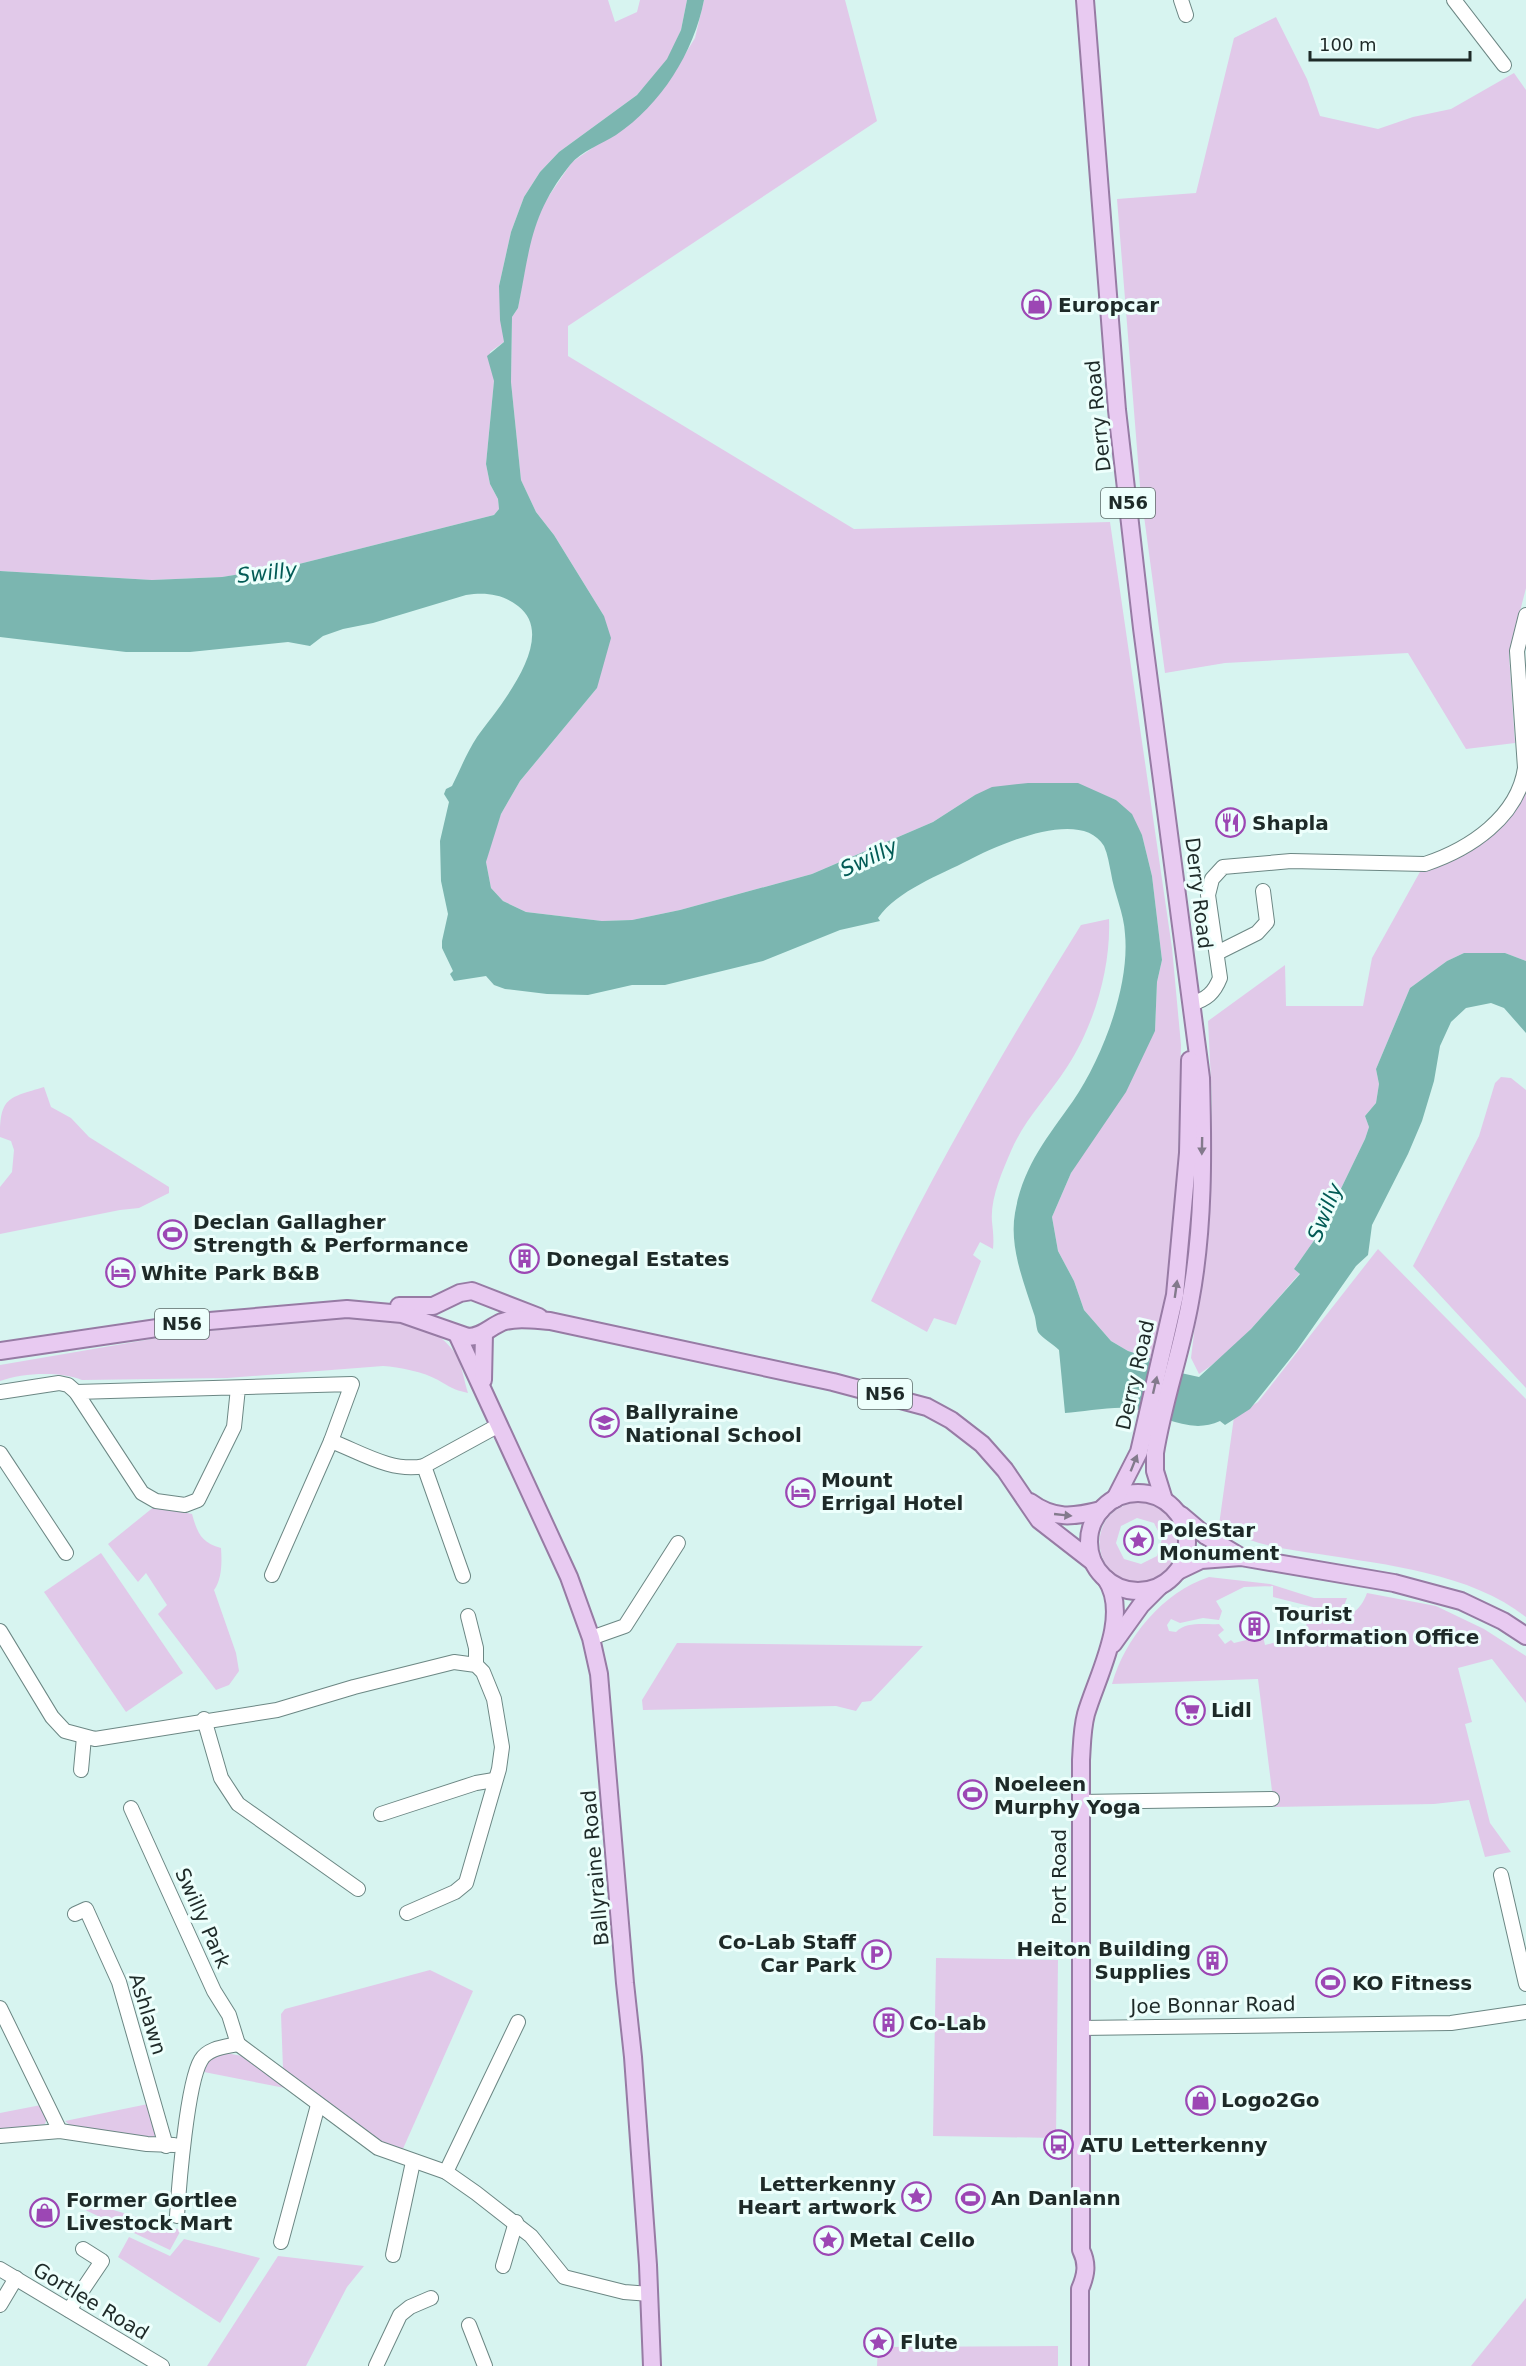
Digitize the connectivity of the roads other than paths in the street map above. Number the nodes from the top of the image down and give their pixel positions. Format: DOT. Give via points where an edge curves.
graph roads {
  1 [pos="1085,0"];
  2 [pos="1181,0"];
  3 [pos="1454,0"];
  4 [pos="1186,15"];
  5 [pos="1504,65"];
  6 [pos="1526,615"];
  7 [pos="1526,736"];
  8 [pos="1263,891"];
  9 [pos="1217,953"];
  10 [pos="1191,1004"];
  11 [pos="483,1295"];
  12 [pos="452,1299"];
  13 [pos="366,1309"];
  14 [pos="550,1321"];
  15 [pos="486,1331"];
  16 [pos="456,1333"];
  17 [pos="0,1352"];
  18 [pos="238,1388"];
  19 [pos="484,1389"];
  20 [pos="0,1392"];
  21 [pos="76,1392"];
  22 [pos="499,1425"];
  23 [pos="1154,1425"];
  24 [pos="331,1441"];
  25 [pos="0,1454"];
  26 [pos="424,1466"];
  27 [pos="1115,1499"];
  28 [pos="1027,1500"];
  29 [pos="1164,1500"];
  30 [pos="1101,1510"];
  31 [pos="1178,1513"];
  32 [pos="678,1543"];
  33 [pos="66,1553"];
  34 [pos="1241,1557"];
  35 [pos="1094,1562"];
  36 [pos="1178,1571"];
  37 [pos="272,1575"];
  38 [pos="463,1575"];
  39 [pos="1106,1579"];
  40 [pos="1159,1587"];
  41 [pos="468,1616"];
  42 [pos="0,1631"];
  43 [pos="1526,1636"];
  44 [pos="591,1638"];
  45 [pos="1108,1653"];
  46 [pos="476,1665"];
  47 [pos="204,1719"];
  48 [pos="84,1737"];
  49 [pos="81,1770"];
  50 [pos="494,1780"];
  51 [pos="1272,1799"];
  52 [pos="1080,1802"];
  53 [pos="131,1808"];
  54 [pos="381,1814"];
  55 [pos="1501,1875"];
  56 [pos="358,1889"];
  57 [pos="407,1913"];
  58 [pos="75,1914"];
  59 [pos="1526,1984"];
  60 [pos="0,2008"];
  61 [pos="1526,2012"];
  62 [pos="518,2022"];
  63 [pos="1080,2028"];
  64 [pos="238,2044"];
  65 [pos="318,2104"];
  66 [pos="60,2131"];
  67 [pos="0,2136"];
  68 [pos="166,2145"];
  69 [pos="186,2145"];
  70 [pos="413,2162"];
  71 [pos="446,2172"];
  72 [pos="177,2216"];
  73 [pos="516,2223"];
  74 [pos="281,2242"];
  75 [pos="83,2249"];
  76 [pos="393,2254"];
  77 [pos="503,2266"];
  78 [pos="0,2270"];
  79 [pos="16,2278"];
  80 [pos="650,2294"];
  81 [pos="431,2298"];
  82 [pos="0,2304"];
  83 [pos="72,2305"];
  84 [pos="469,2325"];
  85 [pos="162,2366"];
  86 [pos="376,2366"];
  87 [pos="485,2366"];
  88 [pos="652,2366"];
  89 [pos="1080,2366"];
  1 -- 10 [label="main road, Derry Road / N56" via="1117,410"];
  2 -- 4 [label="street"];
  3 -- 5 [label="street"];
  6 -- 7 [label="street" via="1517,651"];
  7 -- 9 [label="street" via="1523,785 1515,802 1498,821 1442,858 1425,864 1401,865 1291,861 1222,867 1212,879 1209,895"];
  8 -- 9 [label="street" via="1267,922 1257,933"];
  9 -- 10 [label="street" via="1220,978 1216,989 1206,999"];
  10 -- 23 [label="main road, Derry Road / N56" via="1185,1201 1172,1348"];
  11 -- 12 [label="main road, N56" via="466,1291"];
  11 -- 14 [label="main road, N56"];
  11 -- 15 [label="main road" via="493,1312"];
  12 -- 13 [label="main road, N56" via="433,1306 387,1305"];
  12 -- 16 [label="main road" via="447,1317"];
  13 -- 16 [label="main road, N56" via="416,1318"];
  13 -- 17 [label="main road, N56" via="198,1322"];
  14 -- 15 [label="main road, N56" via="510,1320"];
  14 -- 28 [label="main road, N56" via="914,1401 940,1413 977,1440"];
  15 -- 16 [label="main road, N56" via="471,1337"];
  15 -- 19 [label="main road" via="481,1347"];
  16 -- 19 [label="main road, Ballyraine Road"];
  18 -- 21 [label="street"];
  18 -- 21 [label="street" via="234,1427 198,1500 184,1505 156,1501 142,1493"];
  18 -- 24 [label="street" via="352,1384"];
  19 -- 22 [label="main road, Ballyraine Road"];
  20 -- 21 [label="street" via="59,1383"];
  22 -- 26 [label="street"];
  22 -- 44 [label="main road, Ballyraine Road" via="570,1577"];
  27 -- 23 [label="main road, Derry Road / N56, one-way"];
  23 -- 29 [label="main road, Derry Road / N56" via="1155,1464"];
  24 -- 26 [label="street" via="401,1468"];
  24 -- 37 [label="street"];
  25 -- 33 [label="street"];
  26 -- 38 [label="street"];
  27 -- 29 [label="main road, N56" via="1140,1493"];
  27 -- 30 [label="main road, N56"];
  28 -- 30 [label="main road, N56, one-way" via="1043,1511 1062,1516"];
  28 -- 35 [label="main road, N56" via="1044,1525"];
  29 -- 31 [label="main road"];
  30 -- 35 [label="main road, N56" via="1090,1534"];
  31 -- 34 [label="main road"];
  31 -- 36 [label="main road" via="1188,1545"];
  32 -- 44 [label="street" via="625,1626"];
  34 -- 36 [label="main road" via="1201,1560"];
  34 -- 43 [label="main road" via="1419,1587 1480,1610"];
  35 -- 39 [label="main road, N56"];
  36 -- 40 [label="main road"];
  39 -- 40 [label="main road" via="1127,1590"];
  39 -- 45 [label="main road" via="1114,1609"];
  40 -- 45 [label="main road" via="1141,1605"];
  41 -- 46 [label="street"];
  42 -- 48 [label="street" via="52,1717 65,1731"];
  44 -- 80 [label="main road, Ballyraine Road" via="604,1719"];
  45 -- 52 [label="main road, Port Road" via="1083,1725"];
  46 -- 47 [label="street" via="454,1662 277,1710"];
  46 -- 50 [label="street" via="494,1699 500,1724 502,1747"];
  47 -- 48 [label="street" via="124,1736"];
  47 -- 56 [label="street" via="221,1778 238,1804"];
  48 -- 49 [label="street"];
  50 -- 54 [label="street"];
  50 -- 57 [label="street" via="466,1883 455,1892"];
  51 -- 52 [label="street"];
  52 -- 63 [label="main road, Port Road"];
  53 -- 64 [label="street, Swilly Park" via="214,1991 229,2015"];
  55 -- 59 [label="street"];
  58 -- 68 [label="street, Ashlawn" via="86,1909 119,1982"];
  60 -- 66 [label="street"];
  61 -- 63 [label="street, Joe Bonnar Road" via="1451,2023"];
  62 -- 71 [label="street"];
  63 -- 89 [label="main road, Port Road" via="1081,2250 1075,2259 1075,2278 1080,2289"];
  64 -- 65 [label="street"];
  64 -- 69 [label="street" via="215,2049 201,2061 188,2113"];
  65 -- 70 [label="street" via="378,2148"];
  65 -- 74 [label="street"];
  66 -- 67 [label="street"];
  66 -- 68 [label="street"];
  68 -- 69 [label="street"];
  69 -- 72 [label="street"];
  70 -- 71 [label="street"];
  70 -- 76 [label="street"];
  71 -- 73 [label="street"];
  73 -- 77 [label="street"];
  73 -- 80 [label="street" via="564,2277 624,2292"];
  75 -- 83 [label="street" via="102,2261"];
  78 -- 79 [label="street, Gortlee Road"];
  79 -- 82 [label="street"];
  79 -- 83 [label="street, Gortlee Road"];
  80 -- 88 [label="main road, Ballyraine Road"];
  81 -- 86 [label="street" via="400,2315"];
  83 -- 85 [label="street, Gortlee Road"];
  84 -- 87 [label="street"];
}
